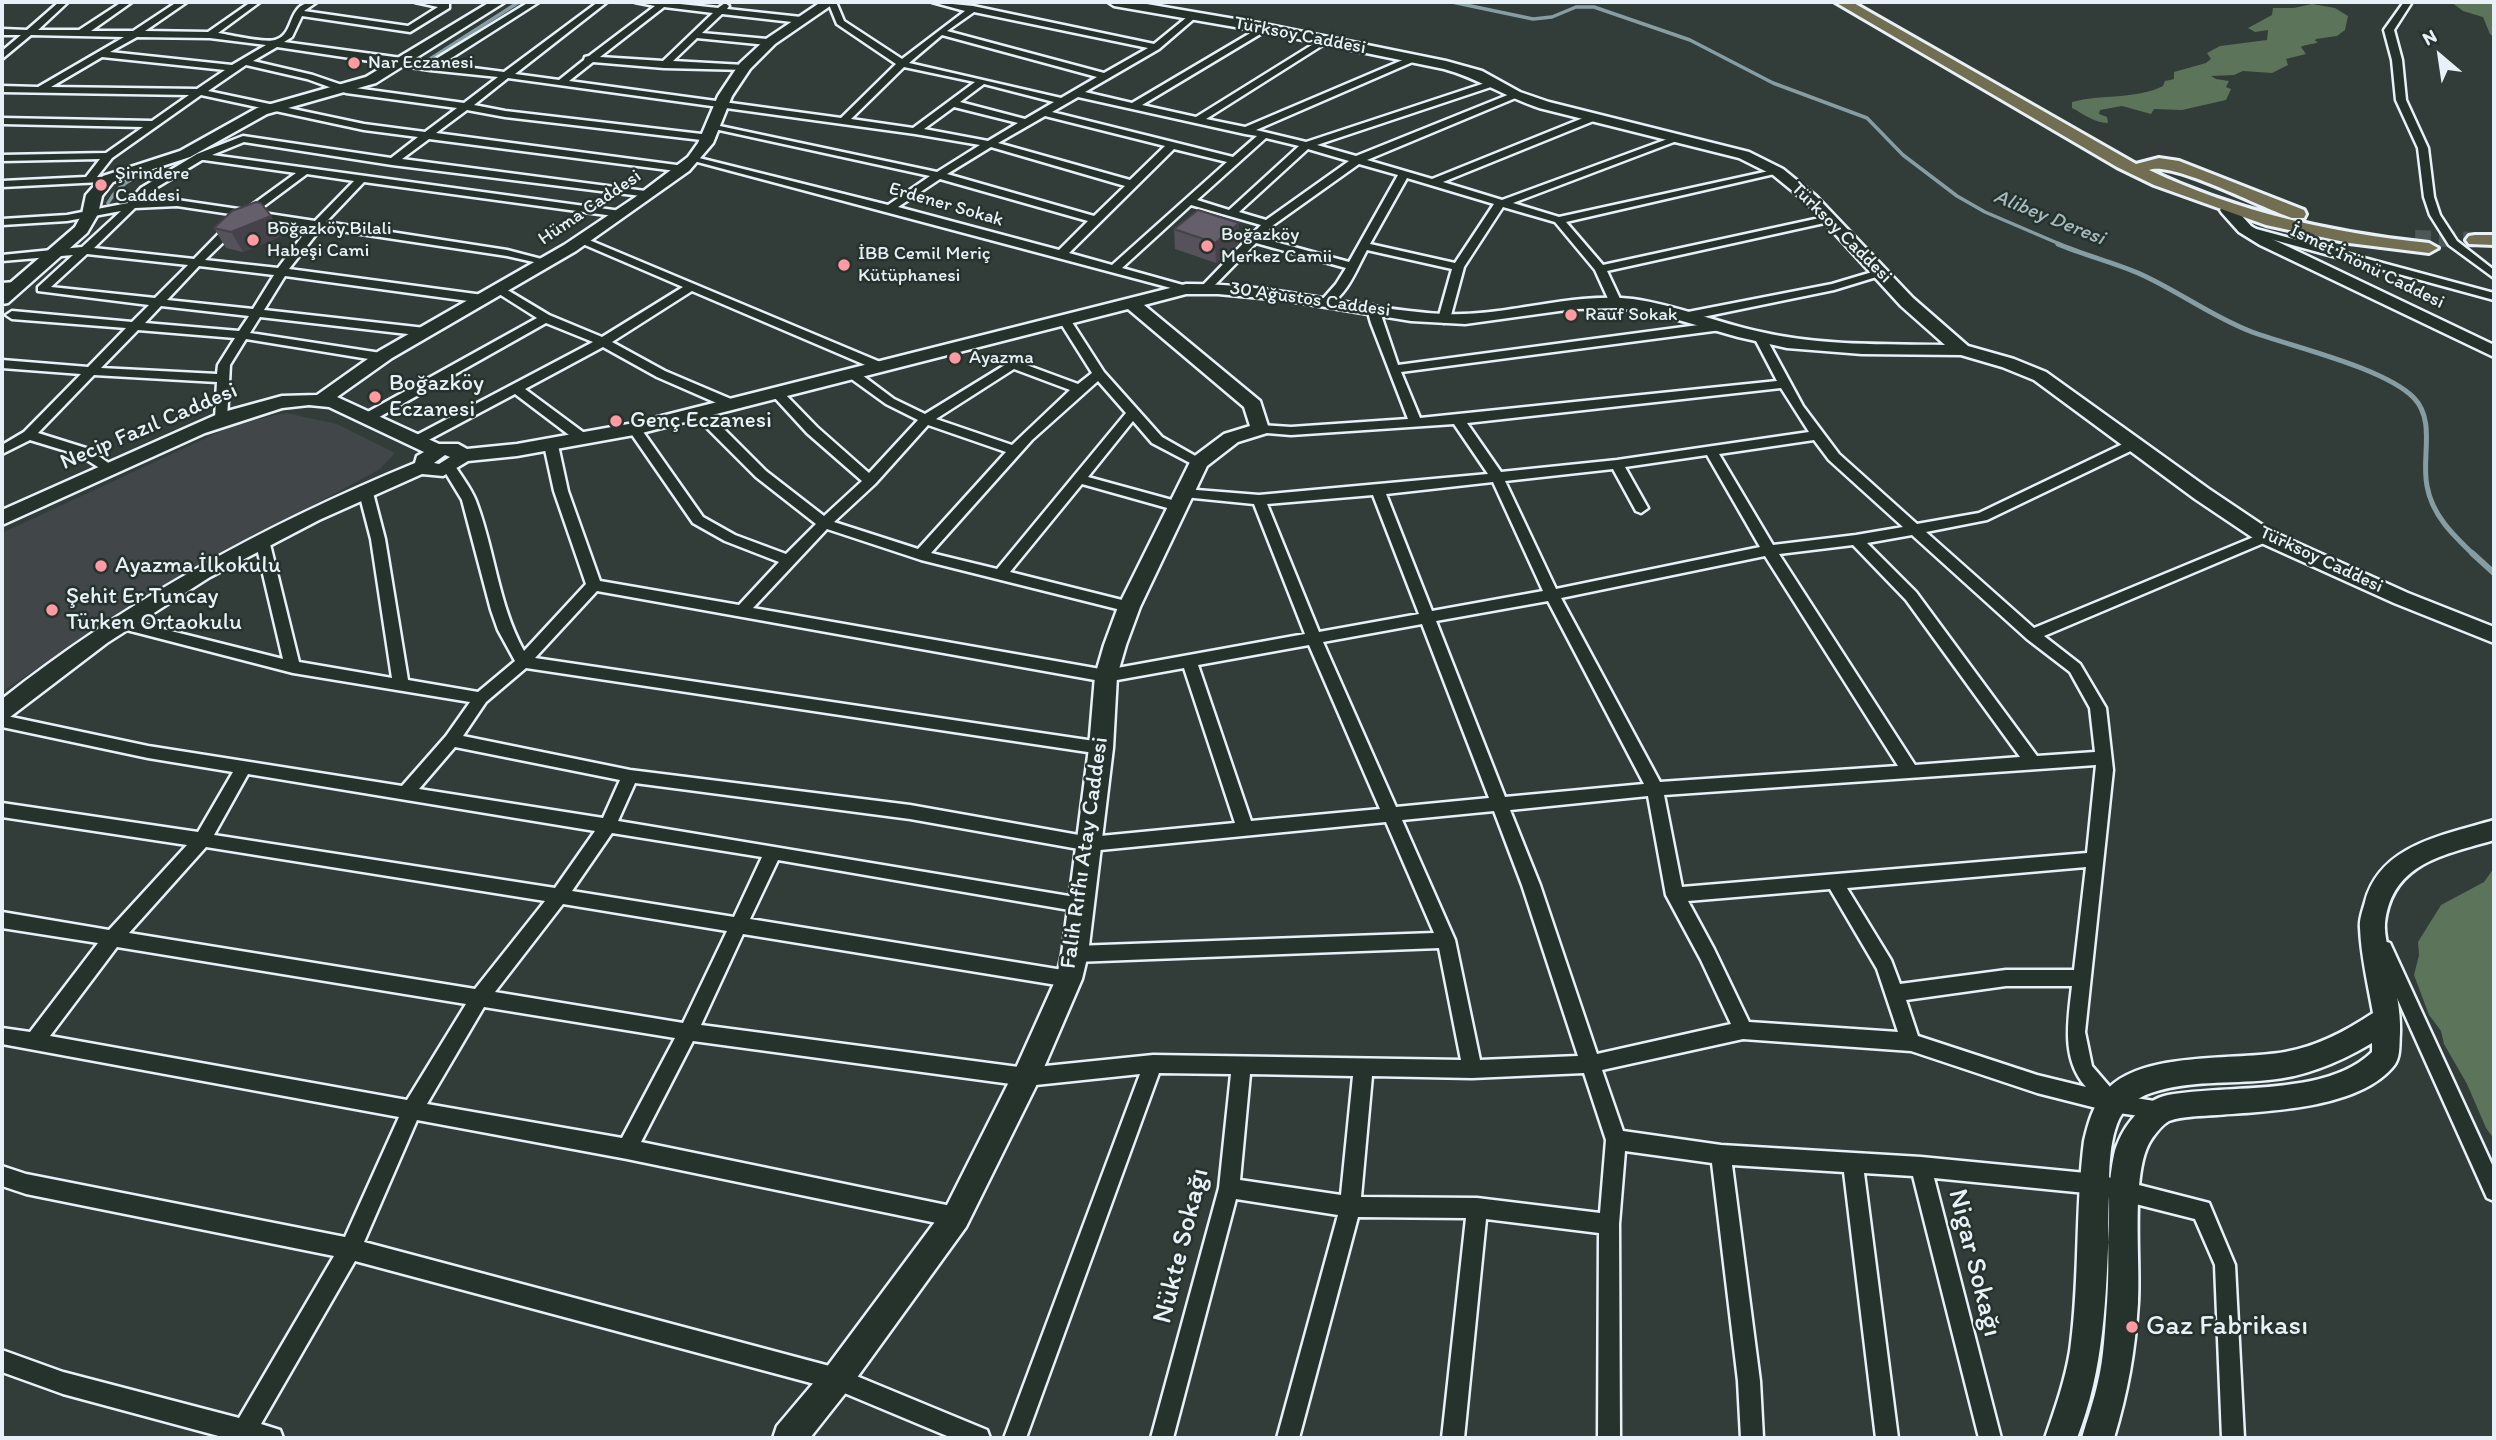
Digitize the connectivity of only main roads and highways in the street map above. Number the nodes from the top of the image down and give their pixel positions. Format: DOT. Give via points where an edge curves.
graph roads {
  1 [pos="499,2"];
  2 [pos="831,2"];
  3 [pos="1114,2"];
  4 [pos="1842,2"];
  5 [pos="2138,168"];
  6 [pos="2227,205"];
  7 [pos="2345,229"];
  8 [pos="9,286"];
  9 [pos="2,299"];
  10 [pos="1130,302"];
  11 [pos="1962,350"];
  12 [pos="2494,352"];
  13 [pos="323,400"];
  14 [pos="430,458"];
  15 [pos="2,518"];
  16 [pos="2494,635"];
  17 [pos="2,711"];
  18 [pos="2494,830"];
  19 [pos="2387,1018"];
  20 [pos="789,1438"];
  21 [pos="2061,1438"];
  22 [pos="2098,1438"];
  1 -- 8 [label="main road" via="371,80 274,106 197,153 108,179 94,195 81,230"];
  2 -- 13 [label="main road, Hüma Caddesi" via="767,42 744,68 721,105 712,133 689,164 582,240 381,357"];
  3 -- 11 [label="main road, Türksoy Caddesi" via="1264,27 1466,70 1515,95 1744,155 1778,172"];
  4 -- 5 [label="main road"];
  5 -- 6 [label="main road" via="2169,187"];
  5 -- 7 [label="main road" via="2164,163 2182,167 2264,202"];
  6 -- 7 [label="main road"];
  6 -- 7 [label="main road" via="2357,240 2422,243"];
  6 -- 12 [label="main road, İsmet İnönü Caddesi" via="2245,229 2266,242"];
  8 -- 9 [label="main road"];
  10 -- 11 [label="main road, 30 Ağustos Caddesi" via="1186,289 1248,290 1444,319 1616,303 1688,316 1760,337 1846,348"];
  10 -- 14 [label="main road, 30 Ağustos Caddesi" via="634,429 455,462 437,471"];
  10 -- 20 [label="main road, Falih Rıfhı Atay Caddesi" via="1252,405 1260,429 1231,438 1199,462 1129,607 1105,676 1101,748 1075,954 1069,979 1026,1077 956,1217"];
  11 -- 16 [label="main road, Türksoy Caddesi" via="2040,376 2266,537"];
  13 -- 14 [label="main road, Necip Fazıl Caddesi" via="416,441"];
  13 -- 15 [label="main road, Necip Fazıl Caddesi" via="256,408 221,419"];
  14 -- 17 [label="main road" via="262,540 119,623"];
  18 -- 19 [label="main road" via="2431,849 2388,878 2372,925"];
  19 -- 21 [label="main road" via="2357,1040 2330,1052 2274,1066 2150,1080 2112,1103 2097,1145 2088,1328 2075,1407"];
  19 -- 22 [label="main road" via="2385,1057 2369,1073 2309,1095 2160,1110 2142,1129 2129,1153 2115,1380"];
}
